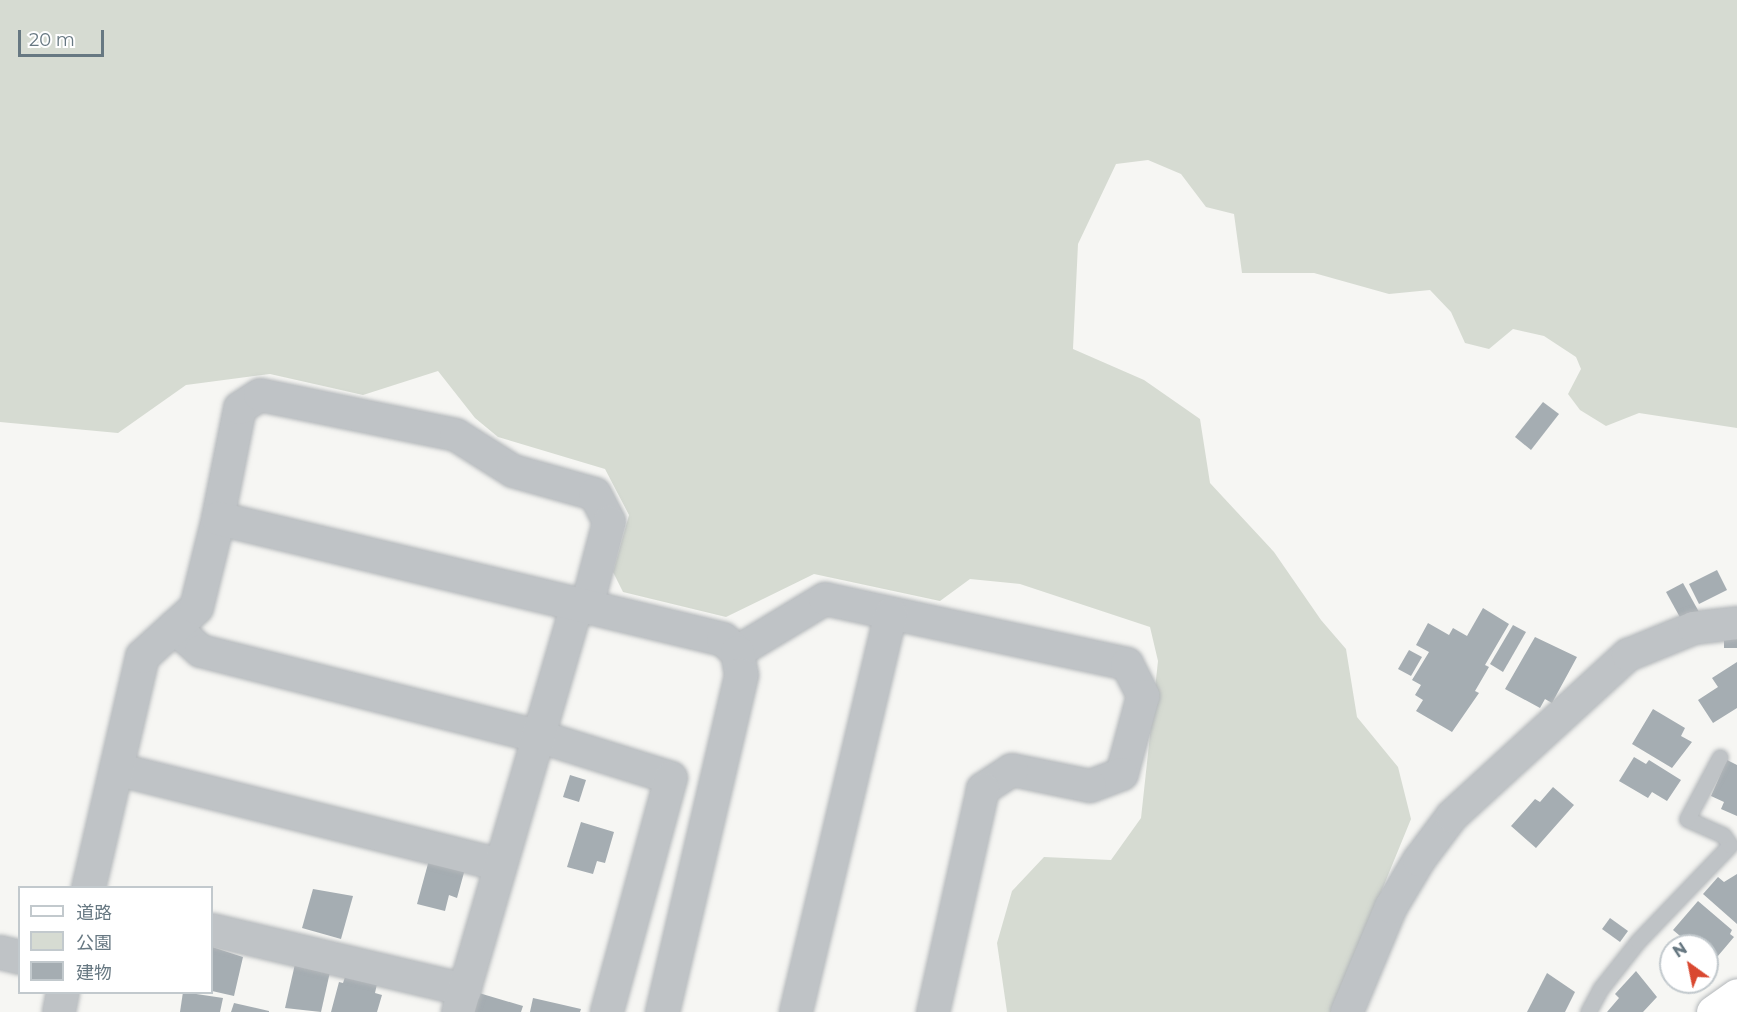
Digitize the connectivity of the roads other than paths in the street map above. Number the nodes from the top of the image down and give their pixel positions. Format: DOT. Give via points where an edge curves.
graph roads {
  1 [pos="218,518"];
  2 [pos="582,605"];
  3 [pos="891,614"];
  4 [pos="1737,623"];
  5 [pos="174,627"];
  6 [pos="737,652"];
  7 [pos="538,736"];
  8 [pos="1720,757"];
  9 [pos="116,770"];
  10 [pos="500,865"];
  11 [pos="88,886"];
  12 [pos="213,930"];
  13 [pos="0,952"];
  14 [pos="18,956"];
  15 [pos="63,994"];
  16 [pos="1737,995"];
  17 [pos="462,1001"];
  18 [pos="59,1012"];
  19 [pos="607,1012"];
  20 [pos="662,1012"];
  21 [pos="796,1012"];
  22 [pos="933,1012"];
  23 [pos="1347,1012"];
  24 [pos="1588,1012"];
  25 [pos="1713,1012"];
  1 -- 2 [label="street"];
  1 -- 2 [label="street" via="240,408 260,395 456,435 513,471 595,494 609,522"];
  1 -- 5 [label="street" via="196,607"];
  2 -- 6 [label="street" via="723,639"];
  2 -- 7 [label="street"];
  3 -- 6 [label="street" via="825,599"];
  3 -- 21 [label="street"];
  3 -- 22 [label="street" via="1127,664 1143,696 1122,774 1090,786 1012,770 983,789"];
  4 -- 23 [label="street" via="1694,628 1628,655 1452,816 1391,907"];
  5 -- 7 [label="street" via="201,651"];
  5 -- 9 [label="street" via="142,656"];
  6 -- 20 [label="street" via="741,675"];
  7 -- 10 [label="street"];
  7 -- 19 [label="street" via="671,778"];
  8 -- 24 [label="lane" via="1687,819 1723,835 1730,845 1638,941 1601,988"];
  9 -- 10 [label="street"];
  9 -- 11 [label="street"];
  10 -- 17 [label="street"];
  12 -- 17 [label="street"];
  13 -- 14 [label="street"];
  15 -- 18 [label="street"];
  16 -- 25 [label="main road"];
}
